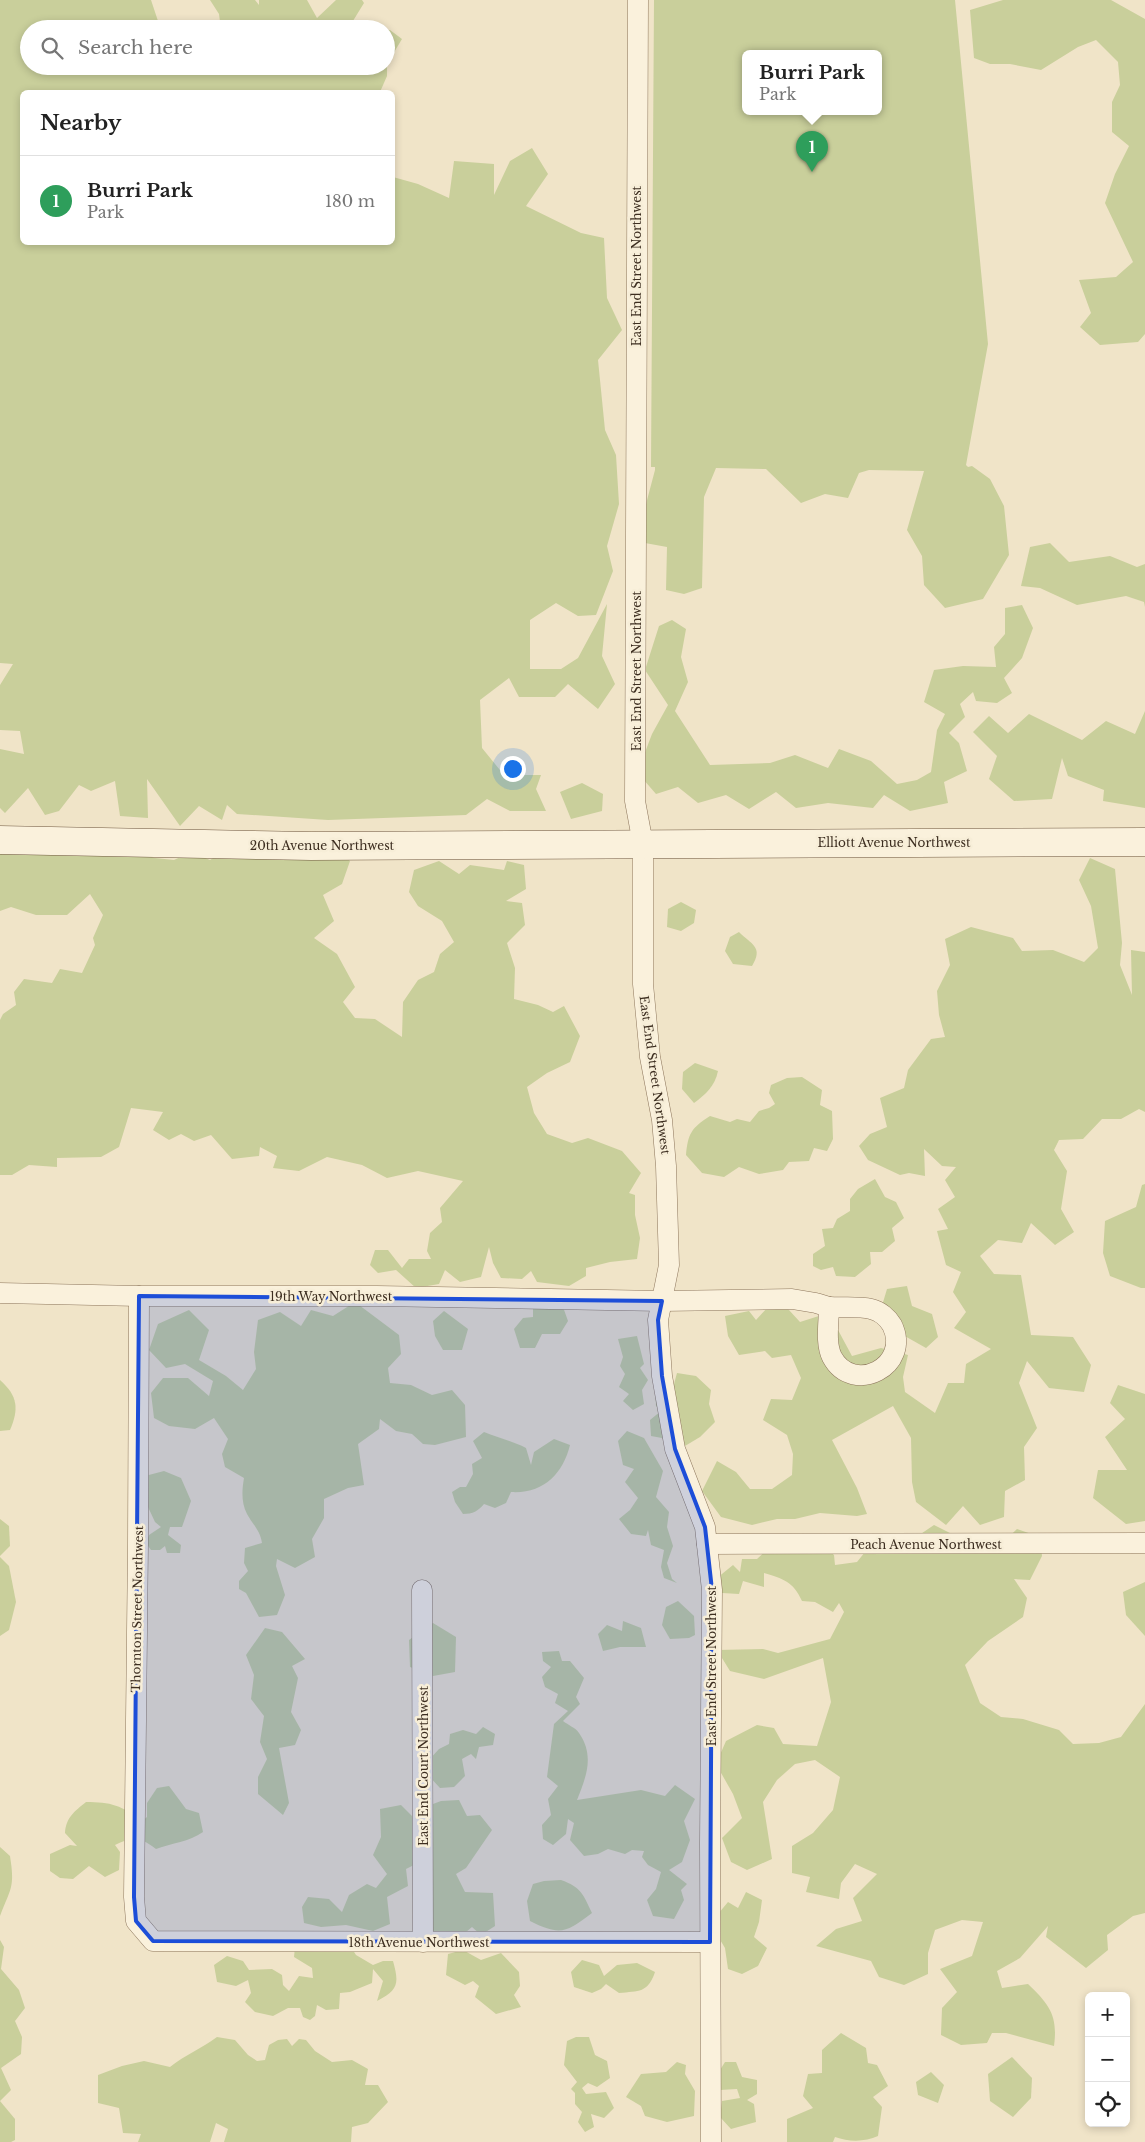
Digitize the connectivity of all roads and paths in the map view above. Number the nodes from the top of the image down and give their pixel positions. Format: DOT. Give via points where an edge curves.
graph roads {
  1 [pos="638,0"];
  2 [pos="0,840"];
  3 [pos="1145,842"];
  4 [pos="643,844"];
  5 [pos="0,1293"];
  6 [pos="139,1296"];
  7 [pos="662,1301"];
  8 [pos="829,1308"];
  9 [pos="1145,1543"];
  10 [pos="707,1544"];
  11 [pos="422,1590"];
  12 [pos="136,1921"];
  13 [pos="423,1942"];
  14 [pos="710,1942"];
  15 [pos="711,2142"];
  1 -- 4 [label="street, East End Street Northwest" via="635,801"];
  2 -- 4 [label="street, 20th Avenue Northwest" via="220,845"];
  3 -- 4 [label="street, Elliott Avenue Northwest"];
  4 -- 7 [label="street, East End Street Northwest" via="643,984 666,1166 669,1264"];
  5 -- 6 [label="street, 19th Way Northwest"];
  6 -- 7 [label="street, 19th Way Northwest"];
  6 -- 12 [label="street, Thornton Street Northwest"];
  7 -- 8 [label="street, 19th Way Northwest" via="792,1298"];
  7 -- 10 [label="street, East End Street Northwest" via="658,1320 662,1376 675,1449 705,1527"];
  9 -- 10 [label="street, Peach Avenue Northwest"];
  10 -- 14 [label="street, East End Street Northwest" via="712,1590"];
  11 -- 13 [label="street, East End Court Northwest"];
  12 -- 13 [label="street, 18th Avenue Northwest" via="153,1942"];
  13 -- 14 [label="street, 18th Avenue Northwest"];
  14 -- 15 [label="street, East End Street Northwest"];
}
